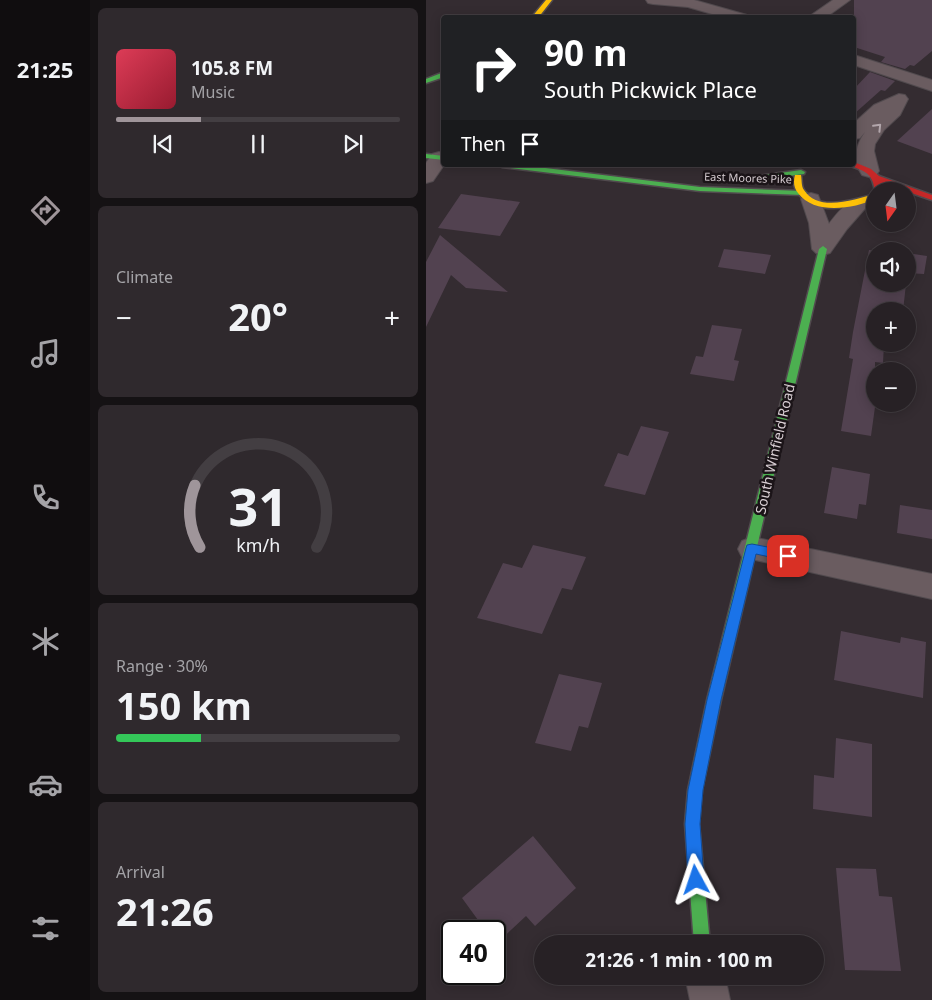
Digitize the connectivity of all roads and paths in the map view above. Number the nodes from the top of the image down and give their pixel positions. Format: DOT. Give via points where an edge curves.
graph roads {
  1 [pos="549,0"];
  2 [pos="653,0"];
  3 [pos="843,0"];
  4 [pos="683,1"];
  5 [pos="536,15"];
  6 [pos="672,15"];
  7 [pos="734,15"];
  8 [pos="819,15"];
  9 [pos="856,61"];
  10 [pos="441,75"];
  11 [pos="928,80"];
  12 [pos="426,81"];
  13 [pos="899,99"];
  14 [pos="856,131"];
  15 [pos="436,158"];
  16 [pos="520,167"];
  17 [pos="806,169"];
  18 [pos="866,171"];
  19 [pos="426,177"];
  20 [pos="877,182"];
  21 [pos="662,183"];
  22 [pos="807,196"];
  23 [pos="932,198"];
  24 [pos="866,202"];
  25 [pos="866,204"];
  26 [pos="824,249"];
  27 [pos="752,548"];
  28 [pos="932,588"];
  29 [pos="701,935"];
  30 [pos="707,985"];
  31 [pos="710,1000"];
  1 -- 5 [label="main road"];
  2 -- 4 [label="street"];
  3 -- 8 [label="street"];
  4 -- 6 [label="street"];
  4 -- 7 [label="street"];
  9 -- 11 [label="street"];
  10 -- 12 [label="main road"];
  11 -- 13 [label="street"];
  13 -- 14 [label="street" via="886,104 861,123"];
  18 -- 13 [label="street, one-way" via="865,151 869,136 894,111"];
  15 -- 19 [label="street"];
  16 -- 21 [label="main road, East Moores Pike"];
  17 -- 21 [label="main road, East Moores Pike" via="766,178"];
  17 -- 22 [label="main road" via="797,178 797,184"];
  18 -- 20 [label="main road"];
  18 -- 23 [label="main road"];
  21 -- 22 [label="main road, East Moores Pike" via="700,189 768,190"];
  22 -- 24 [label="main road, East Moores Pike" via="831,205"];
  22 -- 26 [label="street, South Winfield Road" via="819,223"];
  25 -- 26 [label="street, South Winfield Road" via="839,225"];
  26 -- 27 [label="main road, South Winfield Road"];
  27 -- 28 [label="street"];
  27 -- 29 [label="main road, South Winfield Road" via="695,790 692,824"];
  30 -- 31 [label="street"];
}
